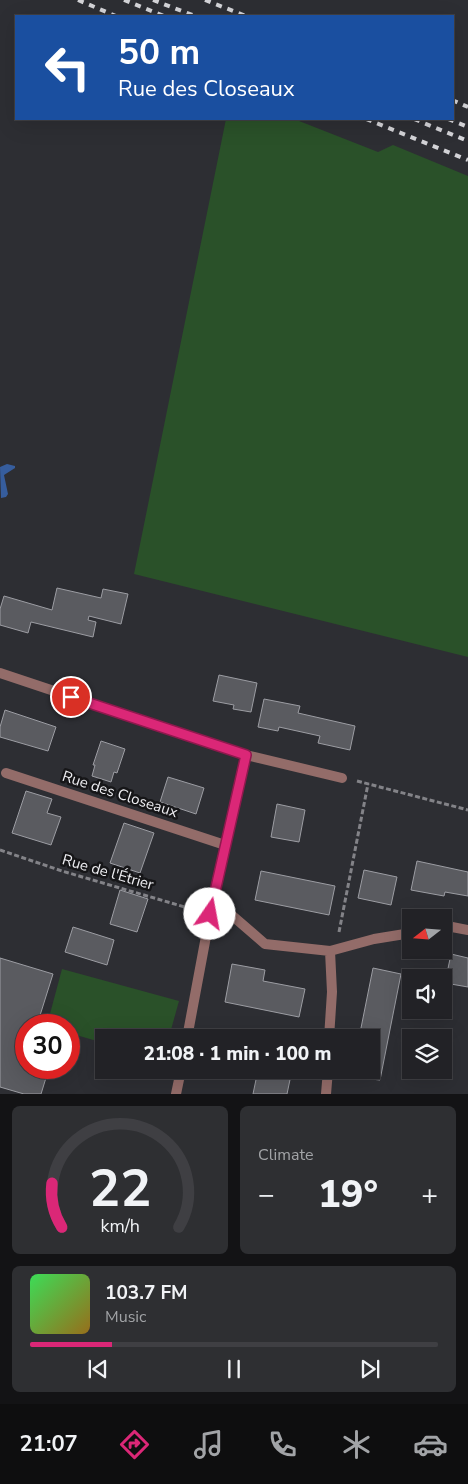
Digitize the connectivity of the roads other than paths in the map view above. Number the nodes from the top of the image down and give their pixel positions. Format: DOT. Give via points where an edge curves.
graph roads {
  1 [pos="0,673"];
  2 [pos="246,755"];
  3 [pos="6,772"];
  4 [pos="342,778"];
  5 [pos="225,844"];
  6 [pos="213,898"];
  7 [pos="452,926"];
  8 [pos="468,930"];
  9 [pos="402,934"];
  10 [pos="330,951"];
  11 [pos="189,1029"];
  12 [pos="330,1029"];
  13 [pos="179,1079"];
  14 [pos="327,1079"];
  15 [pos="176,1094"];
  16 [pos="326,1094"];
  1 -- 2 [label="street"];
  2 -- 4 [label="street"];
  2 -- 5 [label="street"];
  3 -- 5 [label="street, Rue des Closeaux"];
  5 -- 6 [label="street"];
  6 -- 10 [label="street" via="265,944"];
  6 -- 11 [label="street"];
  7 -- 8 [label="street"];
  9 -- 10 [label="street"];
  10 -- 12 [label="street"];
  13 -- 15 [label="street"];
  14 -- 16 [label="street"];
}
